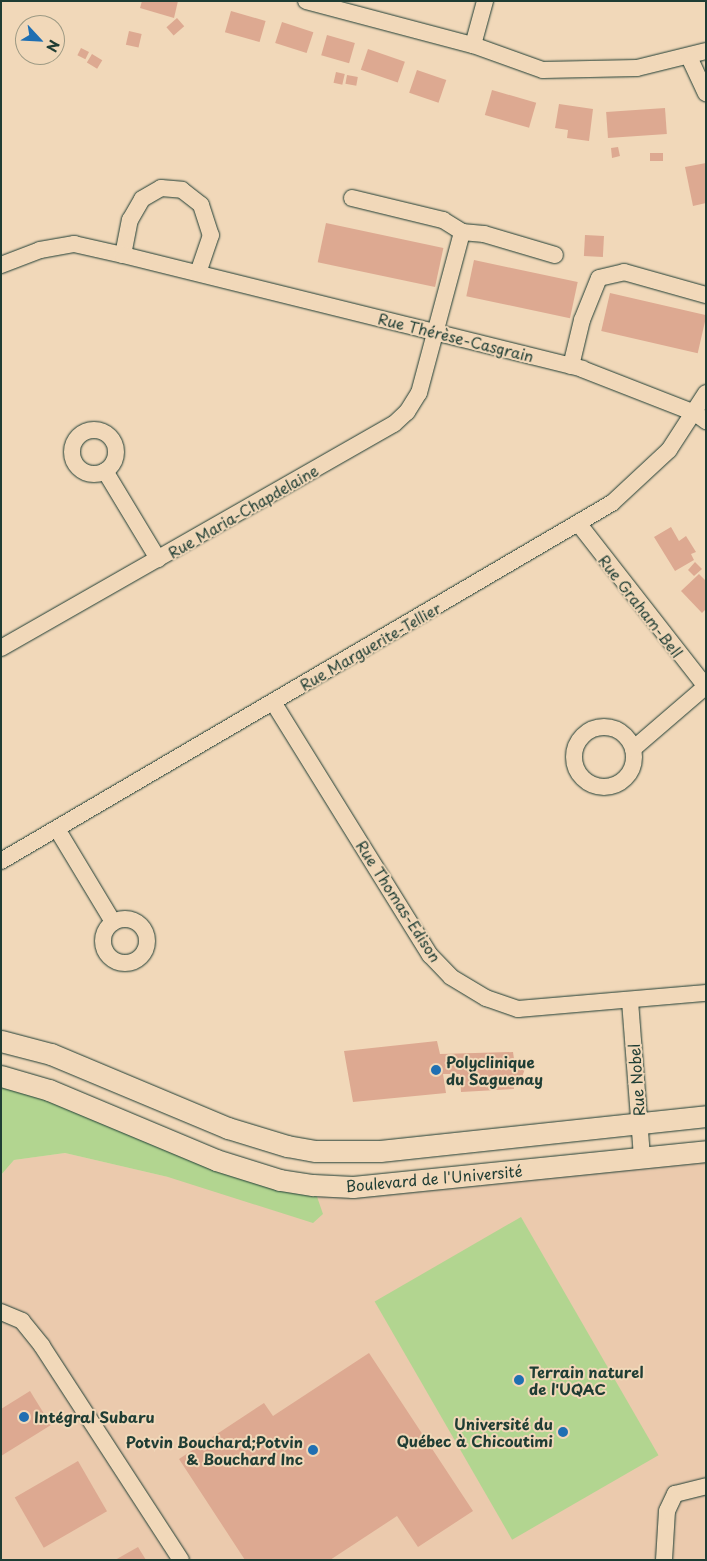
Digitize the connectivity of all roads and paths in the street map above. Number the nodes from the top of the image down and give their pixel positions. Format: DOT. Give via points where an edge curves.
graph roads {
  1 [pos="306,1"];
  2 [pos="485,1"];
  3 [pos="473,45"];
  4 [pos="706,51"];
  5 [pos="689,57"];
  6 [pos="706,93"];
  7 [pos="352,198"];
  8 [pos="462,232"];
  9 [pos="123,255"];
  10 [pos="555,255"];
  11 [pos="1,264"];
  12 [pos="198,273"];
  13 [pos="706,295"];
  14 [pos="434,332"];
  15 [pos="571,366"];
  16 [pos="706,393"];
  17 [pos="701,417"];
  18 [pos="105,471"];
  19 [pos="578,524"];
  20 [pos="158,559"];
  21 [pos="1,648"];
  22 [pos="706,687"];
  23 [pos="273,702"];
  24 [pos="633,749"];
  25 [pos="57,829"];
  26 [pos="1,861"];
  27 [pos="113,922"];
  28 [pos="706,993"];
  29 [pos="630,1001"];
  30 [pos="1,1041"];
  31 [pos="1,1076"];
  32 [pos="706,1116"];
  33 [pos="638,1124"];
  34 [pos="706,1151"];
  35 [pos="642,1158"];
  36 [pos="1,1312"];
  37 [pos="706,1486"];
  38 [pos="181,1560"];
  39 [pos="664,1560"];
  1 -- 3 [label="street"];
  2 -- 3 [label="street"];
  3 -- 5 [label="street" via="543,70 637,68"];
  4 -- 5 [label="street"];
  5 -- 6 [label="street"];
  7 -- 8 [label="street" via="443,220"];
  8 -- 10 [label="street" via="484,234"];
  8 -- 14 [label="street, Rue Maria-Chapdelaine"];
  9 -- 11 [label="street, Rue Thérèse-Casgrain" via="74,244 40,250"];
  9 -- 12 [label="street, Rue Thérèse-Casgrain"];
  9 -- 12 [label="street" via="130,220 142,199 161,188 182,190 201,205 211,235"];
  12 -- 14 [label="street, Rue Thérèse-Casgrain"];
  13 -- 15 [label="street" via="624,272 599,278 582,320"];
  14 -- 15 [label="street, Rue Thérèse-Casgrain"];
  14 -- 20 [label="street, Rue Maria-Chapdelaine" via="419,393 407,412 394,424"];
  15 -- 17 [label="street, Rue Thérèse-Casgrain"];
  16 -- 17 [label="street, Rue Marguerite-Tellier"];
  17 -- 19 [label="street, Rue Marguerite-Tellier" via="612,503"];
  18 -- 20 [label="street"];
  19 -- 22 [label="street, Rue Graham-Bell"];
  19 -- 23 [label="street, Rue Marguerite-Tellier"];
  20 -- 21 [label="street, Rue Maria-Chapdelaine"];
  22 -- 24 [label="street"];
  23 -- 25 [label="street, Rue Marguerite-Tellier"];
  23 -- 29 [label="street, Rue Thomas-Edison" via="430,955 451,977 486,998 518,1009"];
  25 -- 26 [label="street, Rue Marguerite-Tellier"];
  25 -- 27 [label="street"];
  28 -- 29 [label="street, Rue Thomas-Edison"];
  29 -- 33 [label="street, Rue Nobel"];
  30 -- 33 [label="main road" via="51,1054 228,1128 287,1146 316,1150 380,1151"];
  31 -- 35 [label="main road, Boulevard de l'Université" via="49,1090 225,1163 280,1180 313,1185 353,1187"];
  32 -- 33 [label="main road"];
  33 -- 35 [label="street, Rue Nobel"];
  34 -- 35 [label="main road, Boulevard de l'Université"];
  36 -- 38 [label="street" via="22,1321 42,1346"];
  37 -- 39 [label="street" via="675,1494 667,1511"];
}
